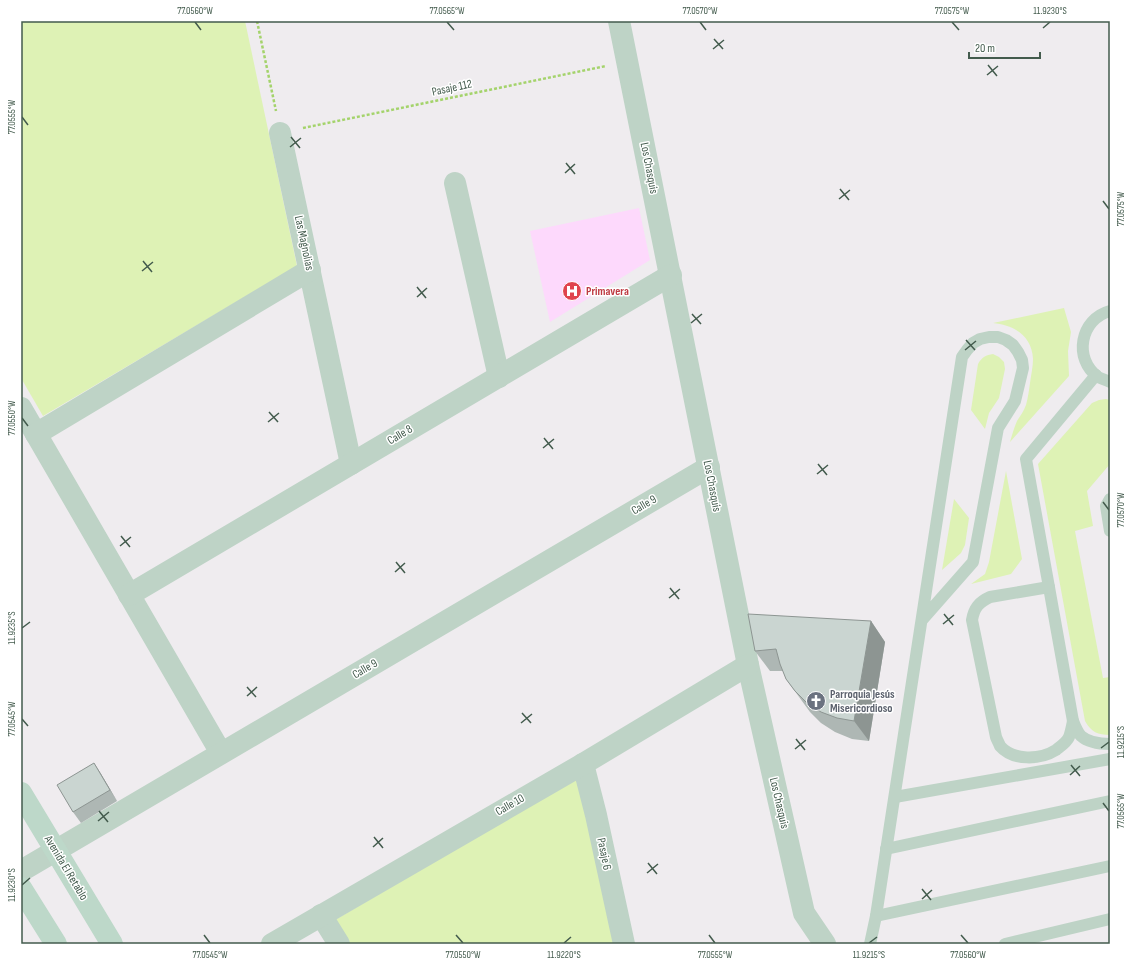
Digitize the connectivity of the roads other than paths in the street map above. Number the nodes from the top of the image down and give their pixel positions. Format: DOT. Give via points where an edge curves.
graph roads {
  1 [pos="619,21"];
  2 [pos="280,133"];
  3 [pos="455,183"];
  4 [pos="310,270"];
  5 [pos="670,276"];
  6 [pos="1110,311"];
  7 [pos="1096,375"];
  8 [pos="499,377"];
  9 [pos="1110,382"];
  10 [pos="21,408"];
  11 [pos="36,434"];
  12 [pos="351,464"];
  13 [pos="709,467"];
  14 [pos="1110,499"];
  15 [pos="1110,531"];
  16 [pos="1048,587"];
  17 [pos="129,595"];
  18 [pos="922,620"];
  19 [pos="748,665"];
  20 [pos="1073,721"];
  21 [pos="1110,744"];
  22 [pos="221,753"];
  23 [pos="1041,756"];
  24 [pos="1110,759"];
  25 [pos="583,764"];
  26 [pos="986,780"];
  27 [pos="21,792"];
  28 [pos="895,797"];
  29 [pos="1110,800"];
  30 [pos="886,849"];
  31 [pos="55,851"];
  32 [pos="1110,866"];
  33 [pos="21,871"];
  34 [pos="21,888"];
  35 [pos="321,915"];
  36 [pos="876,916"];
  37 [pos="1109,923"];
  38 [pos="56,944"];
  39 [pos="112,944"];
  40 [pos="272,944"];
  41 [pos="339,944"];
  42 [pos="624,944"];
  43 [pos="825,944"];
  44 [pos="870,944"];
  45 [pos="1005,944"];
  1 -- 5 [label="street, Los Chasquis"];
  2 -- 4 [label="street, Las Magnolias"];
  3 -- 8 [label="street"];
  4 -- 11 [label="street"];
  4 -- 12 [label="street, Las Magnolias"];
  5 -- 8 [label="street, Calle 8"];
  5 -- 13 [label="street, Los Chasquis"];
  6 -- 7 [label="lane" via="1095,318 1083,338 1085,360"];
  7 -- 9 [label="lane"];
  7 -- 16 [label="lane" via="1026,459"];
  8 -- 12 [label="street, Calle 8"];
  10 -- 11 [label="street"];
  11 -- 17 [label="street"];
  12 -- 17 [label="street, Calle 8"];
  13 -- 19 [label="street, Los Chasquis"];
  13 -- 22 [label="street, Calle 9"];
  14 -- 15 [label="lane" via="1106,506"];
  16 -- 20 [label="lane"];
  16 -- 23 [label="lane" via="990,597 977,606 972,620 996,737 1000,745 1018,756"];
  17 -- 22 [label="street"];
  18 -- 18 [label="lane" via="973,562 998,428 1016,401 1023,368 1022,360 1013,345 998,337 980,339 973,343 962,357"];
  18 -- 28 [label="lane"];
  19 -- 25 [label="street, Calle 10"];
  19 -- 43 [label="street, Los Chasquis" via="804,912"];
  20 -- 21 [label="lane" via="1081,736 1090,742"];
  20 -- 23 [label="lane" via="1069,738 1052,752"];
  22 -- 31 [label="street, Calle 9"];
  23 -- 26 [label="lane"];
  24 -- 26 [label="lane"];
  25 -- 35 [label="street, Calle 10"];
  25 -- 42 [label="street, Pasaje 6"];
  26 -- 28 [label="lane"];
  27 -- 31 [label="main road, Avenida El Retablo"];
  28 -- 30 [label="lane"];
  29 -- 30 [label="lane"];
  30 -- 36 [label="lane"];
  31 -- 33 [label="street, Calle 9"];
  31 -- 39 [label="main road, Avenida El Retablo"];
  32 -- 36 [label="lane"];
  34 -- 38 [label="main road"];
  35 -- 40 [label="street, Calle 10"];
  35 -- 41 [label="street"];
  36 -- 44 [label="lane"];
  37 -- 45 [label="lane"];
}
